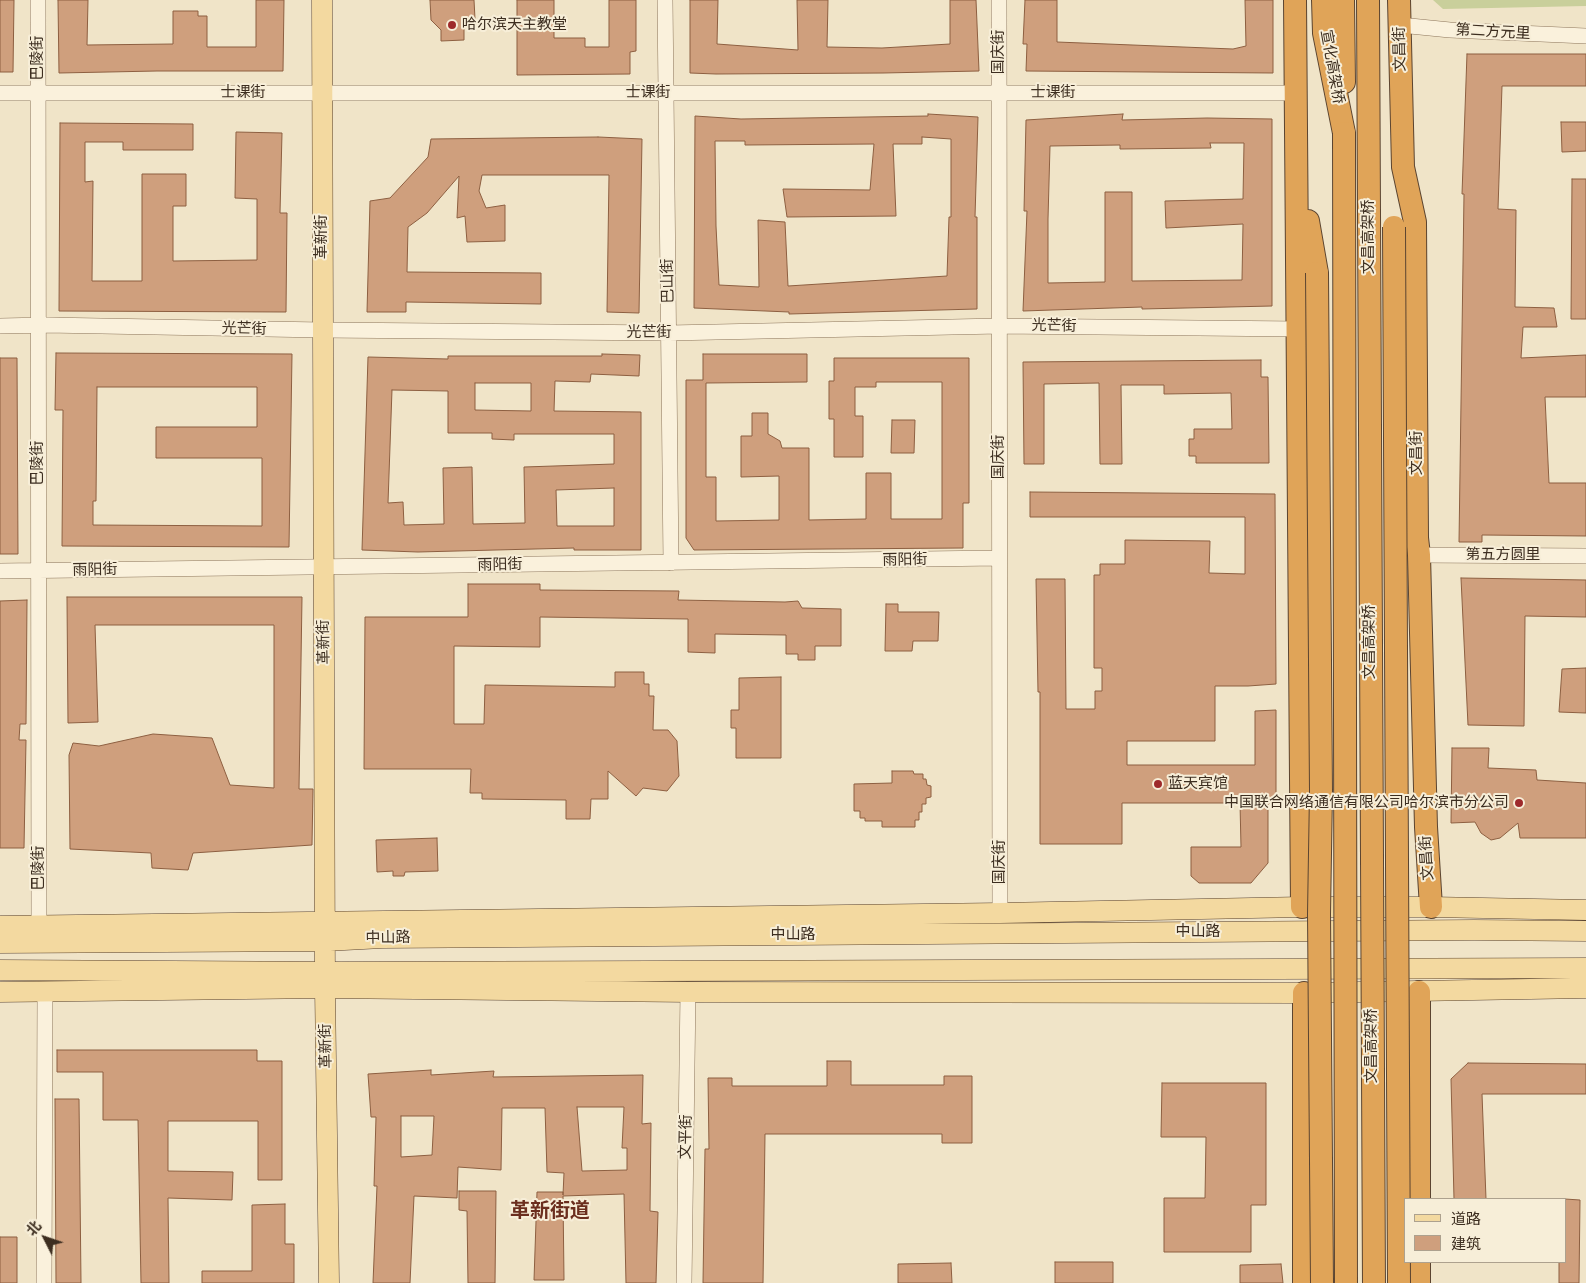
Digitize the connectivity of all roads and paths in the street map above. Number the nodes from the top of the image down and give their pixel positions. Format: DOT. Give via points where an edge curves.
graph roads {
  1 [pos="38,0"];
  2 [pos="322,0"];
  3 [pos="665,0"];
  4 [pos="999,0"];
  5 [pos="1295,0"];
  6 [pos="1323,0"];
  7 [pos="1343,0"];
  8 [pos="1368,0"];
  9 [pos="1400,0"];
  10 [pos="1400,25"];
  11 [pos="1586,36"];
  12 [pos="0,92"];
  13 [pos="38,93"];
  14 [pos="322,93"];
  15 [pos="666,93"];
  16 [pos="999,93"];
  17 [pos="1296,93"];
  18 [pos="1344,133"];
  19 [pos="1296,148"];
  20 [pos="1403,167"];
  21 [pos="38,325"];
  22 [pos="0,326"];
  23 [pos="999,326"];
  24 [pos="1298,329"];
  25 [pos="322,330"];
  26 [pos="669,333"];
  27 [pos="1419,555"];
  28 [pos="1586,556"];
  29 [pos="999,558"];
  30 [pos="671,563"];
  31 [pos="323,567"];
  32 [pos="38,570"];
  33 [pos="0,571"];
  34 [pos="1345,836"];
  35 [pos="1430,907"];
  36 [pos="1310,910"];
  37 [pos="1586,910"];
  38 [pos="1000,913"];
  39 [pos="0,926"];
  40 [pos="39,926"];
  41 [pos="326,931"];
  42 [pos="1586,931"];
  43 [pos="0,943"];
  44 [pos="1586,968"];
  45 [pos="0,970"];
  46 [pos="325,980"];
  47 [pos="1398,980"];
  48 [pos="1586,988"];
  49 [pos="0,992"];
  50 [pos="45,992"];
  51 [pos="688,992"];
  52 [pos="1419,992"];
  53 [pos="1304,993"];
  54 [pos="1373,1071"];
  55 [pos="1419,1198"];
  56 [pos="1418,1263"];
  57 [pos="44,1283"];
  58 [pos="329,1283"];
  59 [pos="684,1283"];
  60 [pos="1304,1283"];
  61 [pos="1322,1283"];
  62 [pos="1346,1283"];
  63 [pos="1374,1283"];
  64 [pos="1399,1283"];
  65 [pos="1418,1283"];
  1 -- 13 [label="street, 巴陵街"];
  2 -- 14 [label="main road, 革新街"];
  3 -- 15 [label="street, 巴山街"];
  4 -- 16 [label="street, 国庆街"];
  5 -- 17 [label="highway"];
  6 -- 18 [label="highway, 宣化高架桥" via="1324,34"];
  7 -- 18 [label="highway, 文昌高架桥"];
  8 -- 54 [label="highway, 文昌高架桥, bridge"];
  9 -- 10 [label="highway, 文昌街"];
  10 -- 11 [label="street, 第二方元里"];
  10 -- 20 [label="highway, 文昌街"];
  12 -- 13 [label="street, 士课街"];
  13 -- 14 [label="street, 士课街"];
  13 -- 21 [label="street, 巴陵街"];
  14 -- 15 [label="street, 士课街"];
  14 -- 25 [label="main road, 革新街"];
  15 -- 16 [label="street, 士课街"];
  15 -- 26 [label="street, 巴山街"];
  16 -- 17 [label="street, 士课街"];
  16 -- 23 [label="street, 国庆街"];
  17 -- 19 [label="highway"];
  18 -- 34 [label="highway, 文昌高架桥, bridge"];
  19 -- 24 [label="highway"];
  19 -- 36 [label="highway, bridge" via="1317,273 1321,792"];
  20 -- 27 [label="highway, 文昌街" via="1415,222"];
  20 -- 47 [label="highway, bridge" via="1394,227"];
  21 -- 22 [label="street, 光芒街"];
  21 -- 25 [label="street, 光芒街"];
  21 -- 32 [label="street, 巴陵街"];
  23 -- 24 [label="street, 光芒街"];
  23 -- 26 [label="street, 光芒街"];
  23 -- 29 [label="street, 国庆街"];
  24 -- 36 [label="highway"];
  25 -- 26 [label="street, 光芒街"];
  25 -- 31 [label="main road, 革新街"];
  26 -- 30 [label="street, 巴山街"];
  27 -- 28 [label="street, 第五方圆里"];
  27 -- 35 [label="highway, 文昌街"];
  29 -- 30 [label="street, 雨阳街"];
  29 -- 38 [label="street, 国庆街"];
  30 -- 31 [label="street, 雨阳街"];
  31 -- 32 [label="street, 雨阳街"];
  31 -- 41 [label="main road, 革新街"];
  32 -- 33 [label="street, 雨阳街"];
  32 -- 40 [label="street, 巴陵街"];
  34 -- 36 [label="highway, bridge"];
  34 -- 62 [label="highway, 文昌高架桥, bridge"];
  35 -- 36 [label="main road"];
  35 -- 37 [label="main road"];
  36 -- 38 [label="main road"];
  36 -- 61 [label="highway, bridge"];
  38 -- 41 [label="main road"];
  39 -- 40 [label="main road"];
  40 -- 41 [label="main road"];
  41 -- 42 [label="main road, 中山路" via="412,938"];
  41 -- 43 [label="main road, 中山路"];
  41 -- 46 [label="main road, 革新街"];
  44 -- 46 [label="main road"];
  45 -- 46 [label="main road"];
  46 -- 50 [label="main road"];
  46 -- 51 [label="main road"];
  46 -- 58 [label="main road, 革新街"];
  47 -- 54 [label="highway, bridge"];
  47 -- 64 [label="highway, bridge"];
  48 -- 52 [label="main road"];
  49 -- 50 [label="main road"];
  50 -- 57 [label="street"];
  51 -- 53 [label="main road"];
  51 -- 59 [label="street, 文平街"];
  52 -- 53 [label="main road"];
  52 -- 55 [label="highway"];
  53 -- 60 [label="highway"];
  54 -- 63 [label="highway, 文昌高架桥, bridge"];
  56 -- 65 [label="highway"];
}
